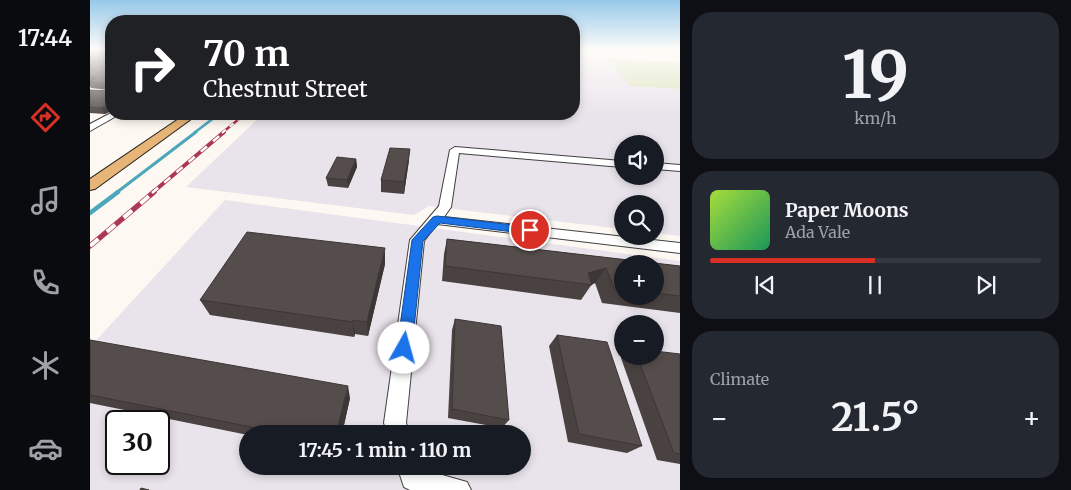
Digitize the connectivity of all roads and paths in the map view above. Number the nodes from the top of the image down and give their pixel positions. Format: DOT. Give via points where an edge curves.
graph roads {
  1 [pos="105,120"];
  2 [pos="184,120"];
  3 [pos="90,128"];
  4 [pos="455,150"];
  5 [pos="667,157"];
  6 [pos="680,158"];
  7 [pos="614,163"];
  8 [pos="664,167"];
  9 [pos="680,168"];
  10 [pos="96,176"];
  11 [pos="90,186"];
  12 [pos="437,220"];
  13 [pos="680,248"];
  14 [pos="396,425"];
  15 [pos="416,475"];
  16 [pos="458,490"];
  1 -- 3 [label="street"];
  2 -- 10 [label="main road"];
  4 -- 7 [label="lane"];
  4 -- 12 [label="street" via="446,207"];
  5 -- 6 [label="lane"];
  8 -- 9 [label="street"];
  10 -- 11 [label="main road"];
  12 -- 13 [label="street"];
  12 -- 14 [label="street" via="417,240"];
  15 -- 16 [label="street"];
}
